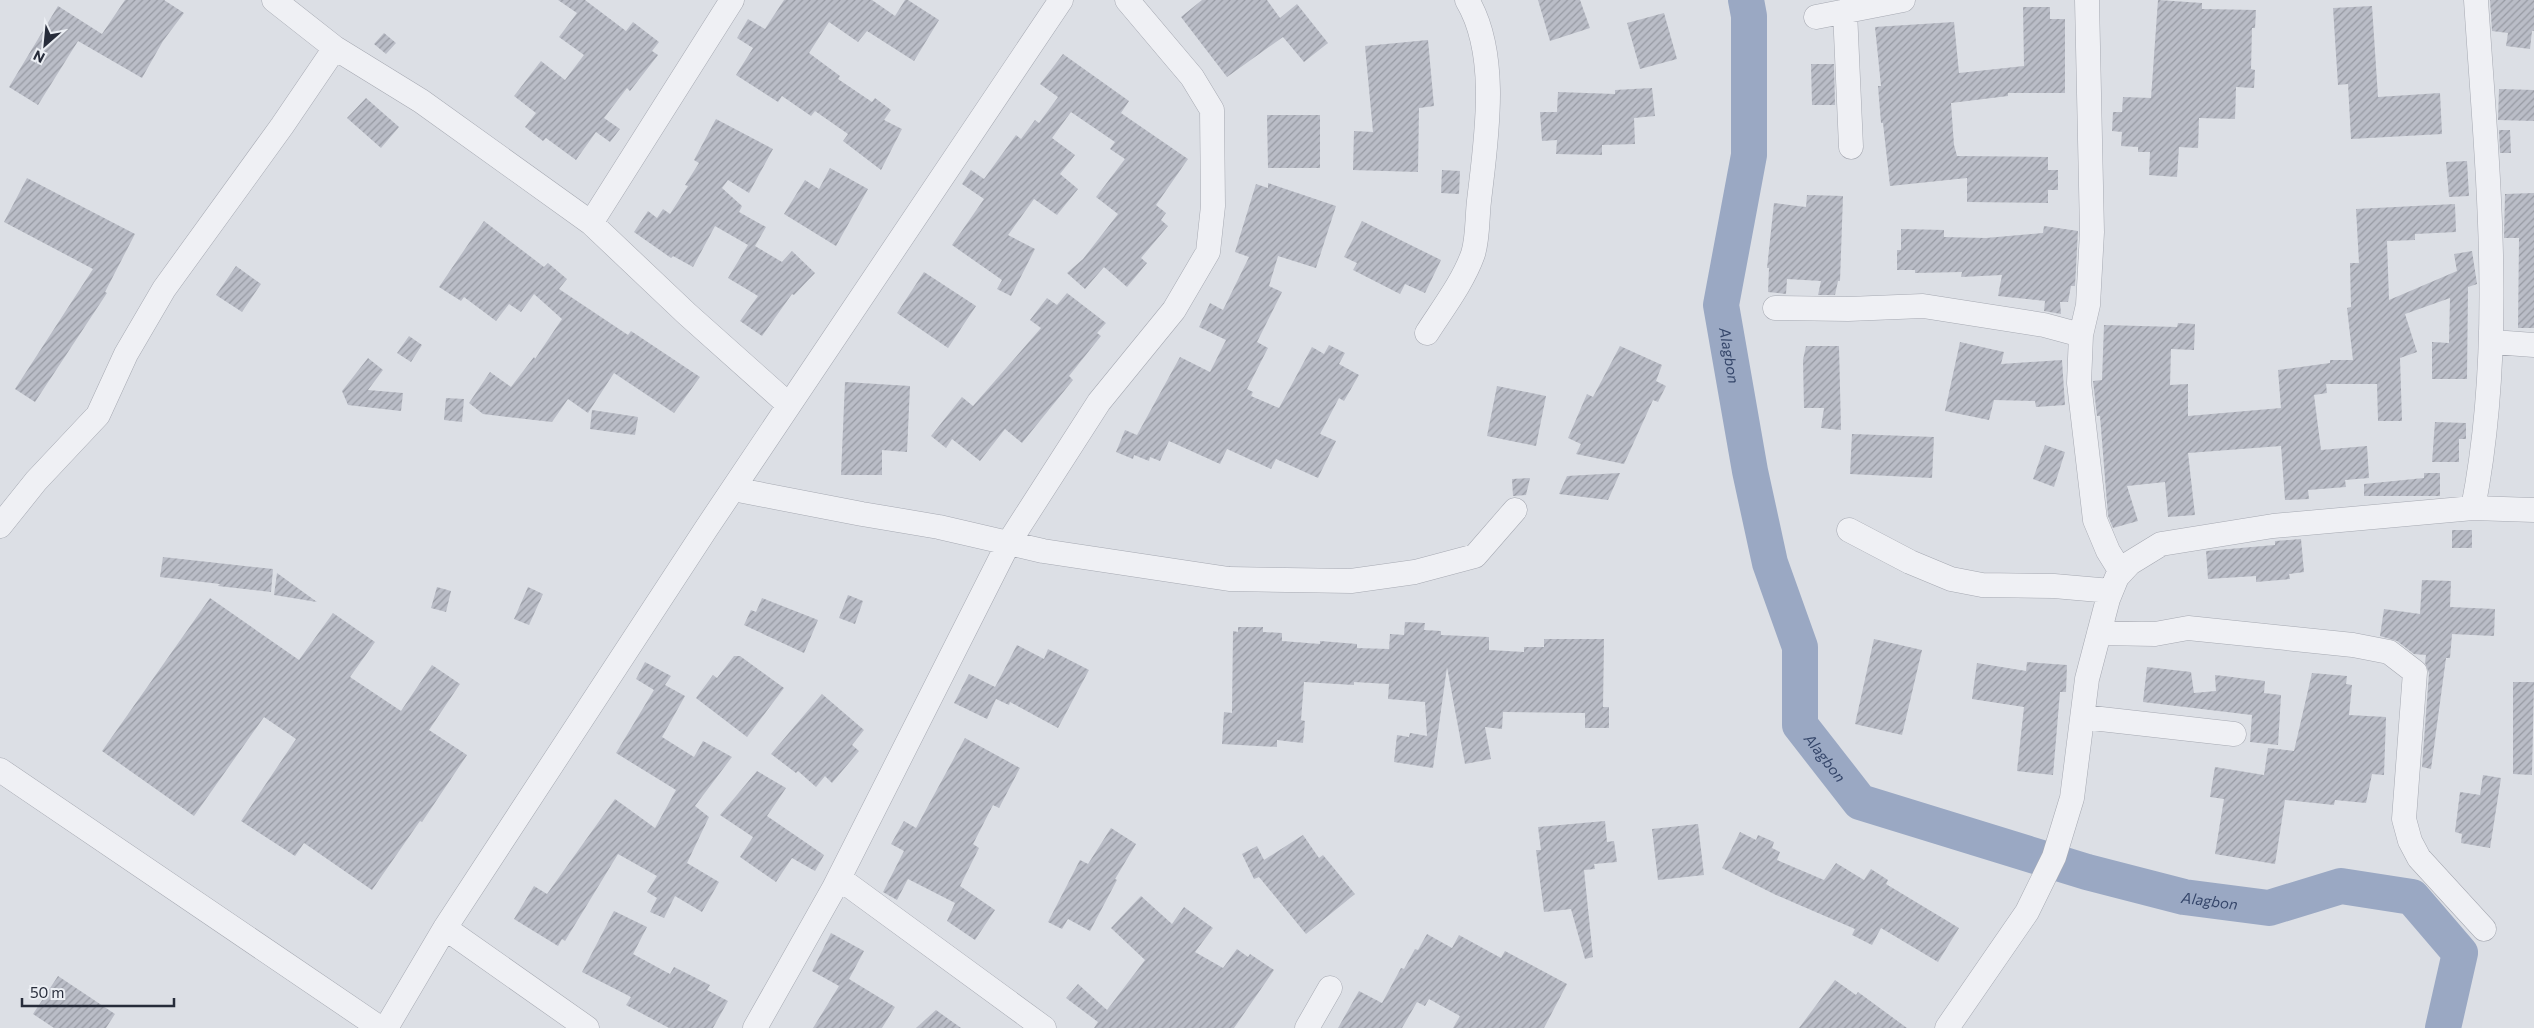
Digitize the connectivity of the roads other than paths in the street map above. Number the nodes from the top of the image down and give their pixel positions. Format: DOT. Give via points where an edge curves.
graph roads {
  1 [pos="274,0"];
  2 [pos="732,0"];
  3 [pos="1061,0"];
  4 [pos="1127,0"];
  5 [pos="1467,0"];
  6 [pos="1903,0"];
  7 [pos="2087,0"];
  8 [pos="2476,0"];
  9 [pos="1845,11"];
  10 [pos="1816,17"];
  11 [pos="335,48"];
  12 [pos="1851,147"];
  13 [pos="591,223"];
  14 [pos="1775,308"];
  15 [pos="1427,333"];
  16 [pos="2081,335"];
  17 [pos="2493,342"];
  18 [pos="2534,345"];
  19 [pos="789,405"];
  20 [pos="733,489"];
  21 [pos="2474,508"];
  22 [pos="1516,510"];
  23 [pos="2534,510"];
  24 [pos="4,514"];
  25 [pos="1849,530"];
  26 [pos="1008,542"];
  27 [pos="2116,582"];
  28 [pos="2099,633"];
  29 [pos="2083,717"];
  30 [pos="2234,734"];
  31 [pos="0,770"];
  32 [pos="839,878"];
  33 [pos="445,928"];
  34 [pos="2484,929"];
  35 [pos="1330,988"];
  36 [pos="380,1028"];
  37 [pos="386,1028"];
  38 [pos="587,1028"];
  39 [pos="756,1028"];
  40 [pos="1044,1028"];
  41 [pos="1307,1028"];
  42 [pos="1947,1028"];
  1 -- 11 [label="street"];
  2 -- 13 [label="street"];
  3 -- 19 [label="street"];
  4 -- 26 [label="street" via="1192,77 1212,110 1213,206 1208,252 1174,310 1098,402"];
  5 -- 15 [label="street" via="1474,12 1484,50 1488,82 1486,140 1474,253"];
  6 -- 9 [label="street"];
  7 -- 16 [label="street" via="2092,232 2088,305"];
  8 -- 17 [label="street" via="2490,214"];
  9 -- 10 [label="street"];
  9 -- 12 [label="street"];
  11 -- 13 [label="street" via="421,101"];
  11 -- 24 [label="street" via="164,289 126,354 98,414"];
  13 -- 19 [label="street"];
  14 -- 16 [label="street" via="1923,306 2044,325"];
  16 -- 27 [label="street" via="2079,384 2095,520"];
  17 -- 18 [label="street"];
  17 -- 21 [label="street"];
  19 -- 20 [label="street"];
  20 -- 26 [label="street"];
  20 -- 33 [label="street"];
  21 -- 23 [label="street"];
  21 -- 27 [label="street" via="2273,526 2161,544 2130,563"];
  22 -- 26 [label="street" via="1475,556 1415,572 1351,581 1229,579 1043,551"];
  25 -- 27 [label="street" via="1951,579 1982,585 2054,586"];
  26 -- 32 [label="street"];
  27 -- 28 [label="street"];
  28 -- 29 [label="street" via="2087,679"];
  28 -- 34 [label="street" via="2155,634 2188,628 2353,645 2389,652 2404,662 2415,672 2404,818 2410,841 2420,858"];
  29 -- 30 [label="street"];
  29 -- 42 [label="street" via="2072,798 2054,857 2027,912"];
  31 -- 36 [label="street"];
  32 -- 39 [label="street"];
  32 -- 40 [label="street"];
  33 -- 37 [label="street"];
  33 -- 38 [label="street"];
  35 -- 41 [label="street"];
}
